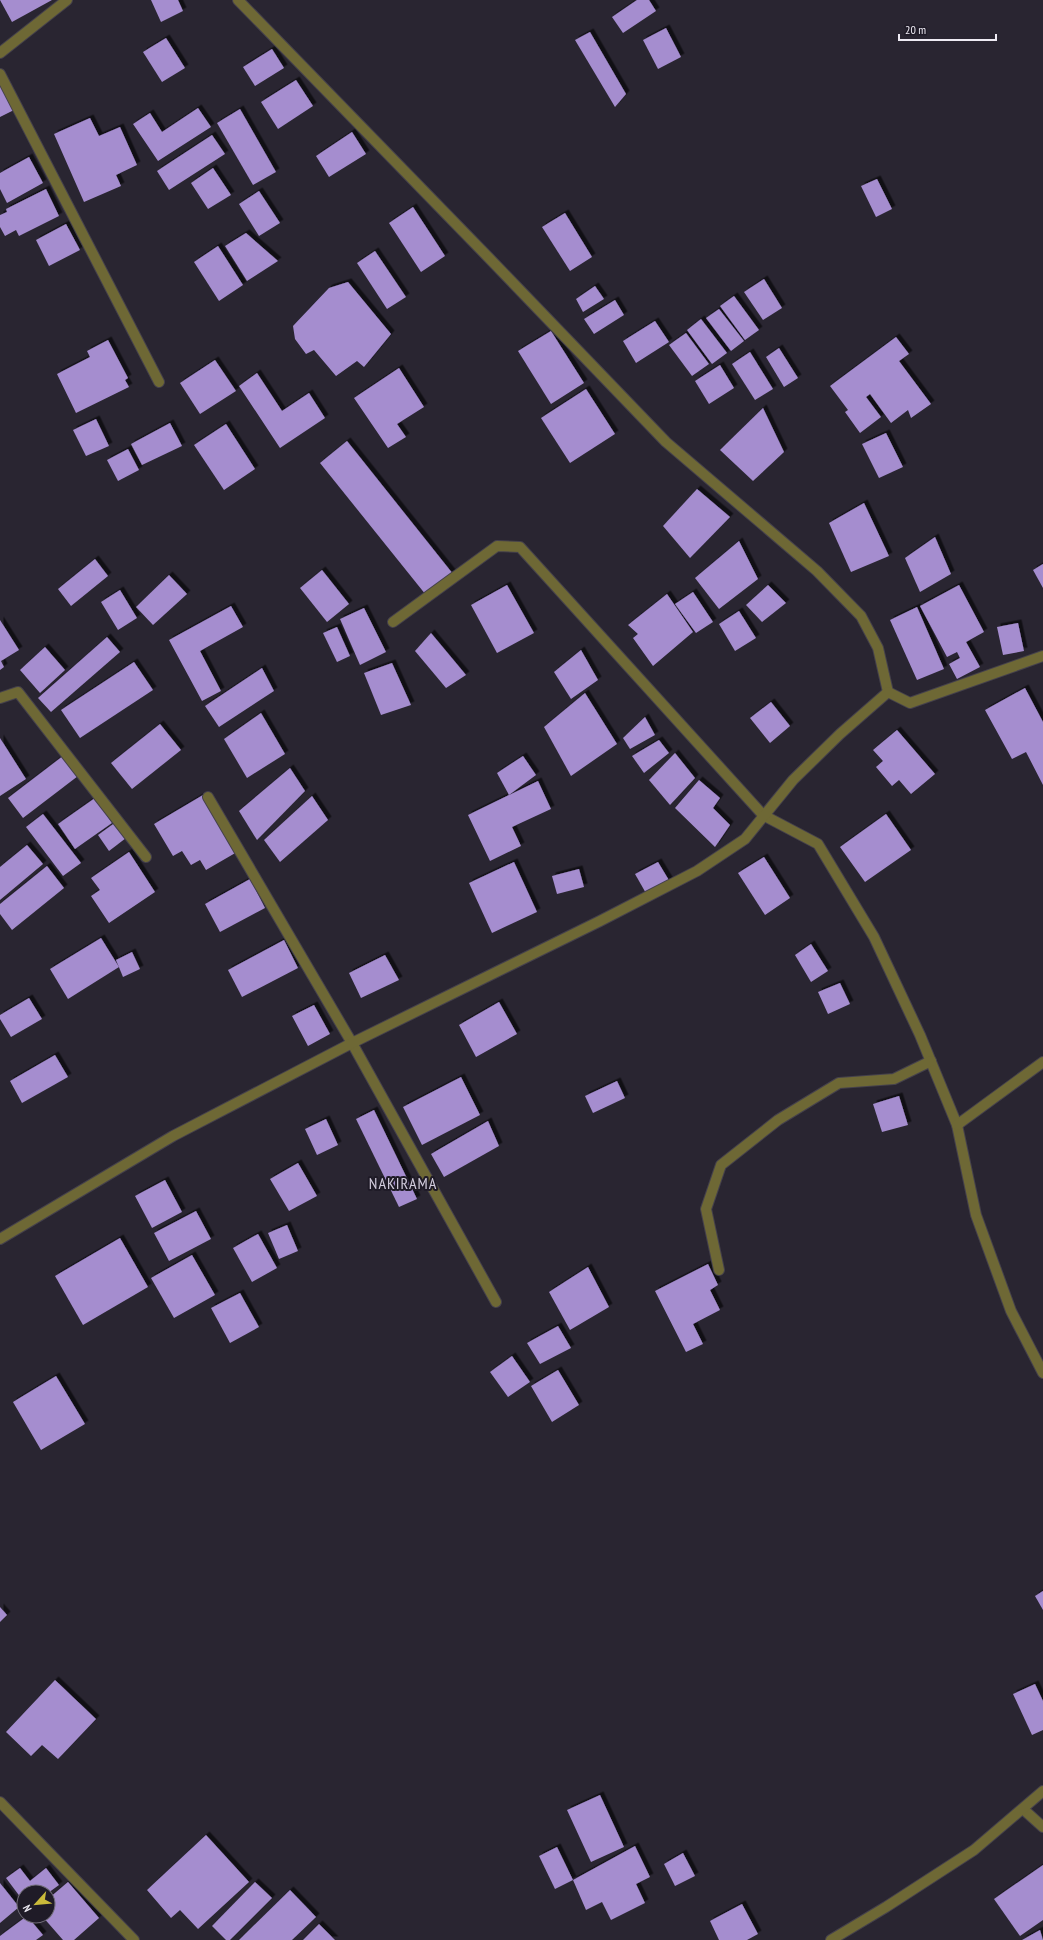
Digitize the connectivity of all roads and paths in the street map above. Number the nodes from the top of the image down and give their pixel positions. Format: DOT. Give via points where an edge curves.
graph roads {
  1 [pos="67,0"];
  2 [pos="238,0"];
  3 [pos="0,53"];
  4 [pos="0,74"];
  5 [pos="159,382"];
  6 [pos="393,622"];
  7 [pos="1043,656"];
  8 [pos="888,692"];
  9 [pos="0,698"];
  10 [pos="208,798"];
  11 [pos="763,815"];
  12 [pos="146,857"];
  13 [pos="352,1043"];
  14 [pos="931,1061"];
  15 [pos="1043,1062"];
  16 [pos="957,1125"];
  17 [pos="0,1239"];
  18 [pos="719,1270"];
  19 [pos="496,1302"];
  20 [pos="1043,1373"];
  21 [pos="1043,1791"];
  22 [pos="0,1802"];
  23 [pos="1023,1810"];
  24 [pos="1043,1827"];
  25 [pos="134,1940"];
  26 [pos="831,1940"];
  1 -- 3 [label="street"];
  2 -- 8 [label="street" via="666,442 816,571 861,616 878,648"];
  4 -- 5 [label="street"];
  6 -- 11 [label="street" via="497,546 520,547"];
  7 -- 8 [label="street" via="910,703"];
  8 -- 11 [label="street" via="793,780"];
  9 -- 12 [label="street" via="18,692"];
  10 -- 13 [label="street"];
  11 -- 13 [label="street" via="745,839 697,871"];
  11 -- 14 [label="street" via="818,844 874,937"];
  13 -- 17 [label="street" via="173,1136"];
  13 -- 19 [label="street"];
  14 -- 16 [label="street"];
  14 -- 18 [label="street" via="894,1079 839,1084 778,1120 721,1165 706,1209"];
  15 -- 16 [label="street"];
  16 -- 20 [label="street" via="976,1215 1011,1311"];
  21 -- 23 [label="street"];
  22 -- 25 [label="street"];
  23 -- 24 [label="street"];
  23 -- 26 [label="street" via="974,1850"];
}
